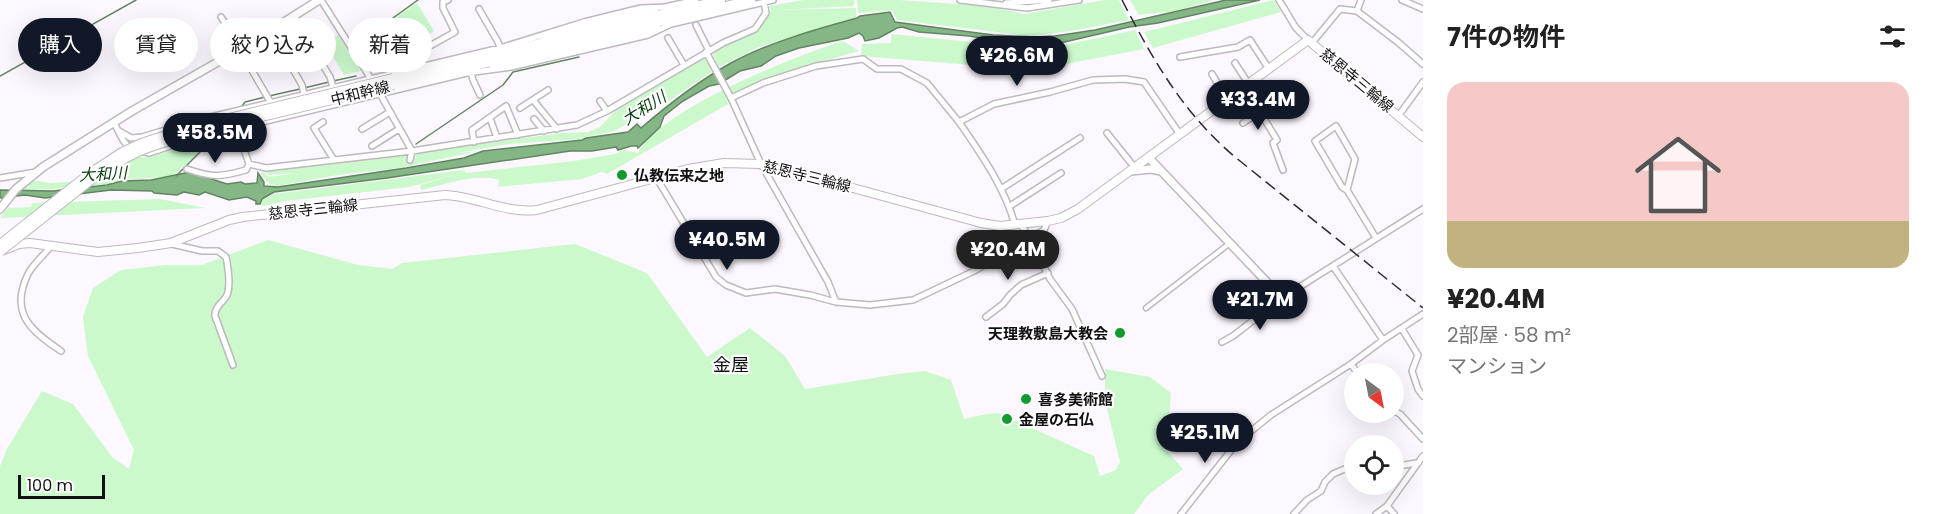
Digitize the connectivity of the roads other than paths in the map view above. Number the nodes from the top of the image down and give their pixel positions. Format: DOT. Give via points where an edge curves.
graph roads {
  1 [pos="320,0"];
  2 [pos="448,0"];
  3 [pos="696,0"];
  4 [pos="721,0"];
  5 [pos="773,0"];
  6 [pos="960,0"];
  7 [pos="1049,0"];
  8 [pos="1079,0"];
  9 [pos="1279,0"];
  10 [pos="1361,0"];
  11 [pos="1402,0"];
  12 [pos="747,1"];
  13 [pos="764,2"];
  14 [pos="993,4"];
  15 [pos="668,7"];
  16 [pos="442,8"];
  17 [pos="479,9"];
  18 [pos="1423,9"];
  19 [pos="435,11"];
  20 [pos="1357,11"];
  21 [pos="294,16"];
  22 [pos="291,18"];
  23 [pos="696,25"];
  24 [pos="668,38"];
  25 [pos="1310,41"];
  26 [pos="432,45"];
  27 [pos="500,48"];
  28 [pos="519,48"];
  29 [pos="708,52"];
  30 [pos="1180,57"];
  31 [pos="1235,63"];
  32 [pos="432,64"];
  33 [pos="1423,64"];
  34 [pos="684,65"];
  35 [pos="210,67"];
  36 [pos="471,69"];
  37 [pos="1269,69"];
  38 [pos="254,72"];
  39 [pos="295,72"];
  40 [pos="400,72"];
  41 [pos="1212,74"];
  42 [pos="371,79"];
  43 [pos="393,82"];
  44 [pos="1423,82"];
  45 [pos="1246,85"];
  46 [pos="333,87"];
  47 [pos="548,90"];
  48 [pos="380,94"];
  49 [pos="304,95"];
  50 [pos="480,95"];
  51 [pos="731,98"];
  52 [pos="533,100"];
  53 [pos="1227,100"];
  54 [pos="600,101"];
  55 [pos="271,102"];
  56 [pos="520,108"];
  57 [pos="390,111"];
  58 [pos="607,111"];
  59 [pos="1260,112"];
  60 [pos="1399,115"];
  61 [pos="490,118"];
  62 [pos="534,119"];
  63 [pos="323,122"];
  64 [pos="959,122"];
  65 [pos="114,123"];
  66 [pos="1243,123"];
  67 [pos="232,129"];
  68 [pos="362,129"];
  69 [pos="399,129"];
  70 [pos="557,129"];
  71 [pos="119,131"];
  72 [pos="544,131"];
  73 [pos="1107,133"];
  74 [pos="1179,133"];
  75 [pos="518,135"];
  76 [pos="1423,137"];
  77 [pos="497,138"];
  78 [pos="1080,138"];
  79 [pos="474,142"];
  80 [pos="372,146"];
  81 [pos="412,151"];
  82 [pos="1149,158"];
  83 [pos="334,160"];
  84 [pos="410,160"];
  85 [pos="249,164"];
  86 [pos="761,164"];
  87 [pos="187,169"];
  88 [pos="1133,170"];
  89 [pos="1283,170"];
  90 [pos="1161,171"];
  91 [pos="36,172"];
  92 [pos="1061,173"];
  93 [pos="656,177"];
  94 [pos="0,178"];
  95 [pos="1001,189"];
  96 [pos="1347,190"];
  97 [pos="1010,206"];
  98 [pos="0,209"];
  99 [pos="1423,209"];
  100 [pos="1048,221"];
  101 [pos="1018,225"];
  102 [pos="1030,238"];
  103 [pos="1376,238"];
  104 [pos="171,243"];
  105 [pos="1230,243"];
  106 [pos="0,244"];
  107 [pos="52,245"];
  108 [pos="0,252"];
  109 [pos="1333,266"];
  110 [pos="1048,273"];
  111 [pos="1282,298"];
  112 [pos="836,302"];
  113 [pos="1146,308"];
  114 [pos="1423,314"];
  115 [pos="986,317"];
  116 [pos="1402,329"];
  117 [pos="1383,340"];
  118 [pos="1222,342"];
  119 [pos="61,351"];
  120 [pos="1352,363"];
  121 [pos="233,365"];
  122 [pos="1344,368"];
  123 [pos="1102,376"];
  124 [pos="1423,396"];
  125 [pos="1404,418"];
  126 [pos="1423,439"];
  127 [pos="1423,456"];
  128 [pos="1416,463"];
  129 [pos="1404,465"];
  130 [pos="1344,469"];
  131 [pos="1387,506"];
  132 [pos="1181,514"];
  133 [pos="1294,514"];
  134 [pos="1376,514"];
  135 [pos="1394,514"];
  1 -- 21 [label="street"];
  1 -- 42 [label="street"];
  2 -- 16 [label="street"];
  3 -- 15 [label="street"];
  4 -- 28 [label="main road, 中和幹線"];
  5 -- 13 [label="street"];
  6 -- 14 [label="street"];
  7 -- 14 [label="street"];
  8 -- 14 [label="street" via="1027,8"];
  9 -- 25 [label="street" via="1296,28"];
  10 -- 20 [label="street"];
  11 -- 18 [label="street"];
  12 -- 36 [label="main road, 中和幹線"];
  13 -- 29 [label="street" via="766,13 755,29"];
  13 -- 36 [label="street"];
  15 -- 27 [label="street" via="641,8"];
  15 -- 28 [label="street" via="574,29"];
  16 -- 19 [label="street"];
  16 -- 26 [label="street" via="455,32"];
  17 -- 27 [label="street"];
  20 -- 25 [label="street" via="1340,9"];
  20 -- 33 [label="street"];
  21 -- 22 [label="street"];
  21 -- 46 [label="street"];
  23 -- 29 [label="street"];
  24 -- 34 [label="street"];
  25 -- 37 [label="main road, 慈恩寺三輪線"];
  25 -- 60 [label="main road, 慈恩寺三輪線"];
  27 -- 32 [label="street"];
  28 -- 43 [label="main road, 中和幹線"];
  29 -- 34 [label="street"];
  29 -- 51 [label="street"];
  30 -- 37 [label="street" via="1238,47 1250,40"];
  31 -- 45 [label="street"];
  34 -- 58 [label="street"];
  35 -- 65 [label="street"];
  36 -- 43 [label="main road, 中和幹線"];
  36 -- 48 [label="street"];
  36 -- 50 [label="street"];
  37 -- 45 [label="main road, 慈恩寺三輪線"];
  38 -- 55 [label="street"];
  39 -- 49 [label="street"];
  40 -- 42 [label="street"];
  41 -- 53 [label="street"];
  42 -- 46 [label="street"];
  42 -- 48 [label="street"];
  43 -- 106 [label="main road, 中和幹線, bridge" via="188,128 141,143 90,173"];
  43 -- 108 [label="main road, 中和幹線, bridge" via="145,149 96,177"];
  44 -- 60 [label="street"];
  45 -- 53 [label="main road, 慈恩寺三輪線"];
  45 -- 59 [label="street"];
  46 -- 49 [label="street"];
  47 -- 52 [label="street"];
  48 -- 57 [label="street"];
  48 -- 67 [label="street"];
  49 -- 55 [label="street"];
  51 -- 64 [label="street" via="816,66 862,58 877,69 901,69 927,83"];
  51 -- 86 [label="street"];
  52 -- 56 [label="street"];
  52 -- 70 [label="street"];
  53 -- 74 [label="main road, 慈恩寺三輪線"];
  54 -- 58 [label="street"];
  55 -- 71 [label="street" via="142,137 131,138"];
  57 -- 68 [label="street"];
  57 -- 69 [label="street"];
  58 -- 70 [label="street" via="577,125"];
  59 -- 66 [label="street"];
  59 -- 89 [label="street" via="1277,140 1273,143"];
  60 -- 76 [label="main road, 慈恩寺三輪線"];
  61 -- 75 [label="street" via="506,106"];
  61 -- 77 [label="street"];
  61 -- 79 [label="street" via="472,129"];
  62 -- 72 [label="street"];
  63 -- 83 [label="street" via="314,128"];
  64 -- 74 [label="street" via="994,104 1094,80 1125,79 1144,82"];
  64 -- 95 [label="street"];
  65 -- 71 [label="street"];
  65 -- 91 [label="street"];
  67 -- 71 [label="street" via="149,153 126,145"];
  67 -- 85 [label="street"];
  69 -- 80 [label="street"];
  69 -- 81 [label="street"];
  70 -- 72 [label="street"];
  72 -- 75 [label="street"];
  73 -- 88 [label="street"];
  74 -- 82 [label="main road, 慈恩寺三輪線"];
  75 -- 77 [label="street"];
  77 -- 79 [label="street"];
  78 -- 95 [label="street"];
  79 -- 81 [label="street"];
  81 -- 83 [label="street"];
  81 -- 84 [label="street"];
  82 -- 88 [label="main road, 慈恩寺三輪線"];
  82 -- 90 [label="street"];
  83 -- 85 [label="street" via="266,168"];
  85 -- 87 [label="street" via="246,170 226,176 207,176"];
  86 -- 93 [label="main road, 慈恩寺三輪線" via="724,163"];
  86 -- 101 [label="main road, 慈恩寺三輪線" via="981,224"];
  86 -- 112 [label="street"];
  88 -- 90 [label="street"];
  88 -- 100 [label="main road, 慈恩寺三輪線" via="1078,208"];
  90 -- 105 [label="street"];
  91 -- 94 [label="street"];
  91 -- 98 [label="street"];
  92 -- 97 [label="street"];
  93 -- 104 [label="main road, 慈恩寺三輪線" via="537,210 525,211 457,196 418,196 243,217"];
  93 -- 112 [label="street" via="716,277 726,285 746,293 775,289"];
  95 -- 97 [label="street"];
  96 -- 96 [label="street" via="1355,159 1336,126 1315,141"];
  96 -- 103 [label="street"];
  97 -- 101 [label="street"];
  99 -- 103 [label="street"];
  100 -- 101 [label="main road, 慈恩寺三輪線"];
  100 -- 102 [label="street" via="1044,230"];
  101 -- 102 [label="street"];
  102 -- 110 [label="street"];
  102 -- 112 [label="street" via="913,300 870,305"];
  103 -- 109 [label="street"];
  104 -- 107 [label="main road, 慈恩寺三輪線" via="98,252"];
  104 -- 121 [label="street" via="218,251 226,257 228,290 215,316"];
  105 -- 111 [label="street"];
  105 -- 113 [label="street"];
  107 -- 108 [label="main road, 慈恩寺三輪線" via="19,244"];
  107 -- 119 [label="street" via="28,273 20,302 24,318 35,333"];
  109 -- 111 [label="street"];
  109 -- 117 [label="street"];
  110 -- 115 [label="street" via="1021,285"];
  110 -- 123 [label="street" via="1072,309"];
  111 -- 118 [label="street"];
  114 -- 116 [label="street"];
  116 -- 117 [label="street"];
  116 -- 124 [label="street" via="1418,355 1412,371"];
  117 -- 120 [label="street"];
  122 -- 132 [label="street" via="1250,432"];
  125 -- 126 [label="street"];
  127 -- 128 [label="street"];
  128 -- 129 [label="street"];
  128 -- 131 [label="street"];
  130 -- 133 [label="street" via="1333,474 1321,491"];
  131 -- 134 [label="street"];
  131 -- 135 [label="street"];
}
